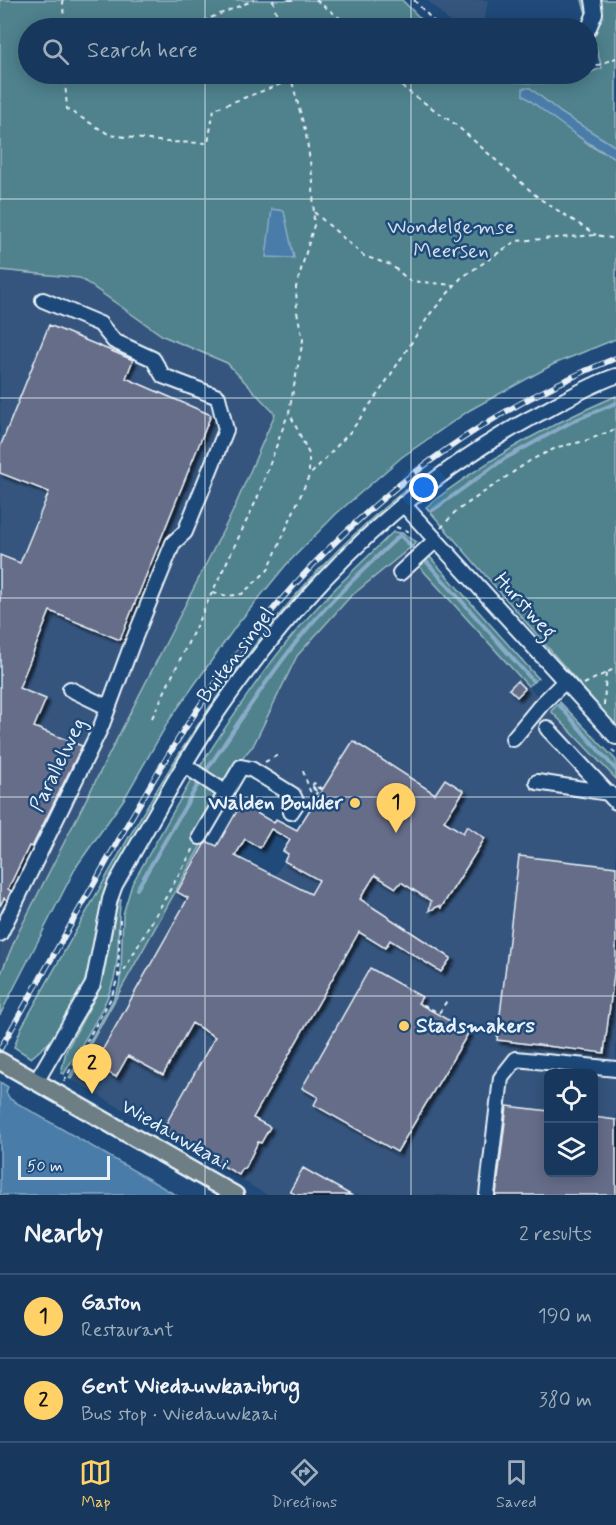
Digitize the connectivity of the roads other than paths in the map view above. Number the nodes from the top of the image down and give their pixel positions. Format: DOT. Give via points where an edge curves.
graph roads {
  1 [pos="593,0"];
  2 [pos="593,18"];
  3 [pos="42,300"];
  4 [pos="616,376"];
  5 [pos="412,514"];
  6 [pos="434,538"];
  7 [pos="400,573"];
  8 [pos="568,685"];
  9 [pos="70,689"];
  10 [pos="107,707"];
  11 [pos="547,728"];
  12 [pos="616,737"];
  13 [pos="513,739"];
  14 [pos="184,765"];
  15 [pos="537,782"];
  16 [pos="225,792"];
  17 [pos="612,798"];
  18 [pos="291,812"];
  19 [pos="200,837"];
  20 [pos="0,934"];
  21 [pos="0,1061"];
  22 [pos="616,1069"];
  23 [pos="36,1082"];
  24 [pos="235,1195"];
  25 [pos="487,1195"];
  1 -- 2 [label="street"];
  3 -- 10 [label="street, Parallelweg" via="100,324 114,341 153,359 163,376 218,397 226,430 185,532 173,543"];
  4 -- 5 [label="street, Buitensingel" via="503,433 435,479"];
  5 -- 6 [label="street, Hurstweg"];
  5 -- 14 [label="street, Buitensingel" via="330,573 245,674"];
  6 -- 7 [label="street"];
  6 -- 8 [label="street, Hurstweg"];
  8 -- 12 [label="street, Hurstweg"];
  8 -- 13 [label="street" via="541,705"];
  9 -- 10 [label="street"];
  10 -- 20 [label="street, Parallelweg"];
  11 -- 17 [label="street"];
  14 -- 16 [label="street"];
  14 -- 23 [label="street, Buitensingel" via="115,885 93,984"];
  15 -- 17 [label="street"];
  16 -- 18 [label="street" via="241,767 251,769 293,795 297,803"];
  16 -- 19 [label="street"];
  21 -- 23 [label="main road, Wiedauwkaai"];
  22 -- 25 [label="street" via="516,1059 501,1078"];
  23 -- 24 [label="main road, Wiedauwkaai"];
}
